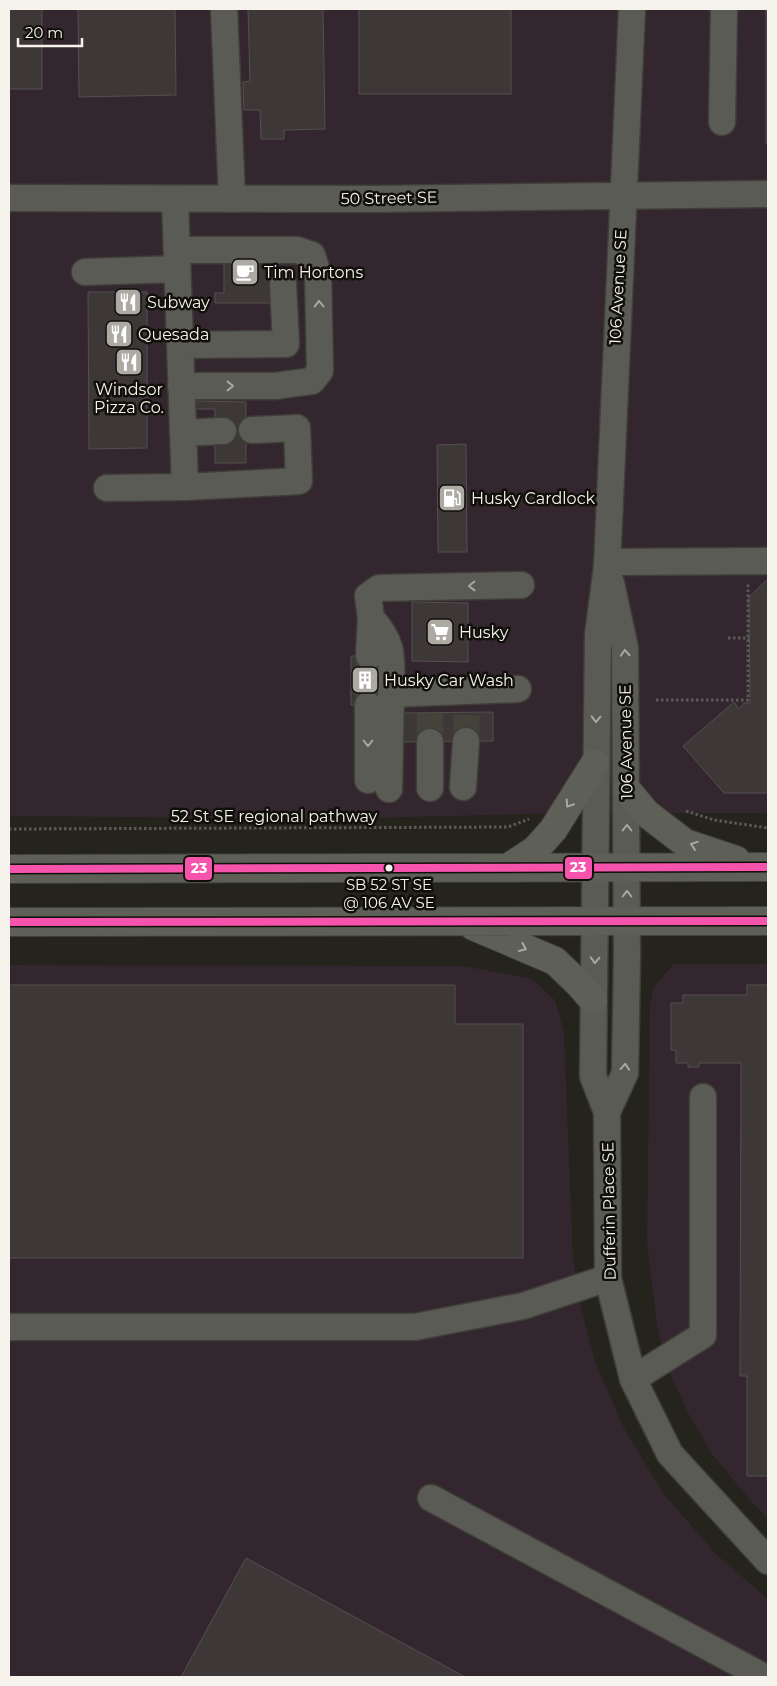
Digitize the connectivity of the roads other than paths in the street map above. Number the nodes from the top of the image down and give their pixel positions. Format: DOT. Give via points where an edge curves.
graph roads {
  1 [pos="224,9"];
  2 [pos="632,9"];
  3 [pos="724,9"];
  4 [pos="722,122"];
  5 [pos="768,194"];
  6 [pos="622,195"];
  7 [pos="9,198"];
  8 [pos="175,199"];
  9 [pos="232,199"];
  10 [pos="177,259"];
  11 [pos="86,272"];
  12 [pos="283,284"];
  13 [pos="180,345"];
  14 [pos="181,386"];
  15 [pos="252,430"];
  16 [pos="223,431"];
  17 [pos="183,433"];
  18 [pos="185,487"];
  19 [pos="107,488"];
  20 [pos="768,561"];
  21 [pos="607,564"];
  22 [pos="521,585"];
  23 [pos="371,618"];
  24 [pos="369,656"];
  25 [pos="518,689"];
  26 [pos="391,694"];
  27 [pos="368,705"];
  28 [pos="466,741"];
  29 [pos="430,742"];
  30 [pos="596,763"];
  31 [pos="463,787"];
  32 [pos="430,788"];
  33 [pos="627,790"];
  34 [pos="509,867"];
  35 [pos="627,867"];
  36 [pos="762,867"];
  37 [pos="595,868"];
  38 [pos="9,869"];
  39 [pos="462,921"];
  40 [pos="595,921"];
  41 [pos="627,921"];
  42 [pos="768,921"];
  43 [pos="9,922"];
  44 [pos="593,1000"];
  45 [pos="703,1096"];
  46 [pos="607,1112"];
  47 [pos="608,1278"];
  48 [pos="9,1327"];
  49 [pos="633,1379"];
  50 [pos="431,1498"];
  51 [pos="768,1561"];
  52 [pos="764,1677"];
  1 -- 9 [label="street"];
  2 -- 6 [label="street, 106 Avenue SE"];
  3 -- 4 [label="street"];
  5 -- 6 [label="street, 50 Street SE"];
  6 -- 9 [label="street, 50 Street SE"];
  6 -- 21 [label="street, 106 Avenue SE"];
  7 -- 8 [label="street, 50 Street SE"];
  8 -- 9 [label="street, 50 Street SE"];
  8 -- 10 [label="street"];
  10 -- 11 [label="street"];
  10 -- 13 [label="street"];
  14 -- 10 [label="street, one-way" via="275,386 312,381 320,371 318,274 312,255 297,250"];
  12 -- 13 [label="street" via="286,344"];
  13 -- 14 [label="street"];
  14 -- 17 [label="street"];
  15 -- 18 [label="street" via="297,428 299,481"];
  16 -- 17 [label="street"];
  17 -- 18 [label="street"];
  18 -- 19 [label="street"];
  20 -- 21 [label="street"];
  21 -- 30 [label="street, 106 Avenue SE, one-way" via="598,635"];
  33 -- 21 [label="street, 106 Avenue SE, one-way" via="625,648"];
  22 -- 23 [label="street, one-way" via="380,588 368,596"];
  23 -- 24 [label="street"];
  23 -- 26 [label="street" via="384,632 391,648"];
  25 -- 26 [label="street" via="467,702 430,703"];
  27 -- 26 [label="street, one-way" via="378,785"];
  28 -- 31 [label="street"];
  29 -- 32 [label="street"];
  30 -- 34 [label="main road, one-way" via="553,830 535,850"];
  30 -- 37 [label="street, 106 Avenue SE"];
  35 -- 33 [label="street, 106 Avenue SE, one-way"];
  36 -- 33 [label="main road, one-way" via="685,842 646,813"];
  34 -- 37 [label="main road"];
  34 -- 38 [label="main road"];
  35 -- 36 [label="main road"];
  35 -- 37 [label="main road"];
  41 -- 35 [label="street, 106 Avenue SE, one-way"];
  37 -- 40 [label="street, 106 Avenue SE"];
  39 -- 40 [label="main road"];
  39 -- 43 [label="main road"];
  39 -- 44 [label="main road, one-way" via="555,962"];
  40 -- 41 [label="main road"];
  40 -- 44 [label="street, Dufferin Place SE, one-way"];
  41 -- 42 [label="main road"];
  46 -- 41 [label="street, Dufferin Place SE, one-way" via="625,1074"];
  44 -- 46 [label="street, Dufferin Place SE" via="593,1076"];
  45 -- 49 [label="street" via="703,1335"];
  46 -- 47 [label="street, Dufferin Place SE"];
  47 -- 48 [label="street" via="523,1306 415,1327"];
  47 -- 49 [label="street, Dufferin Place SE"];
  49 -- 51 [label="street, Dufferin Place SE" via="670,1454"];
  50 -- 52 [label="street"];
}
